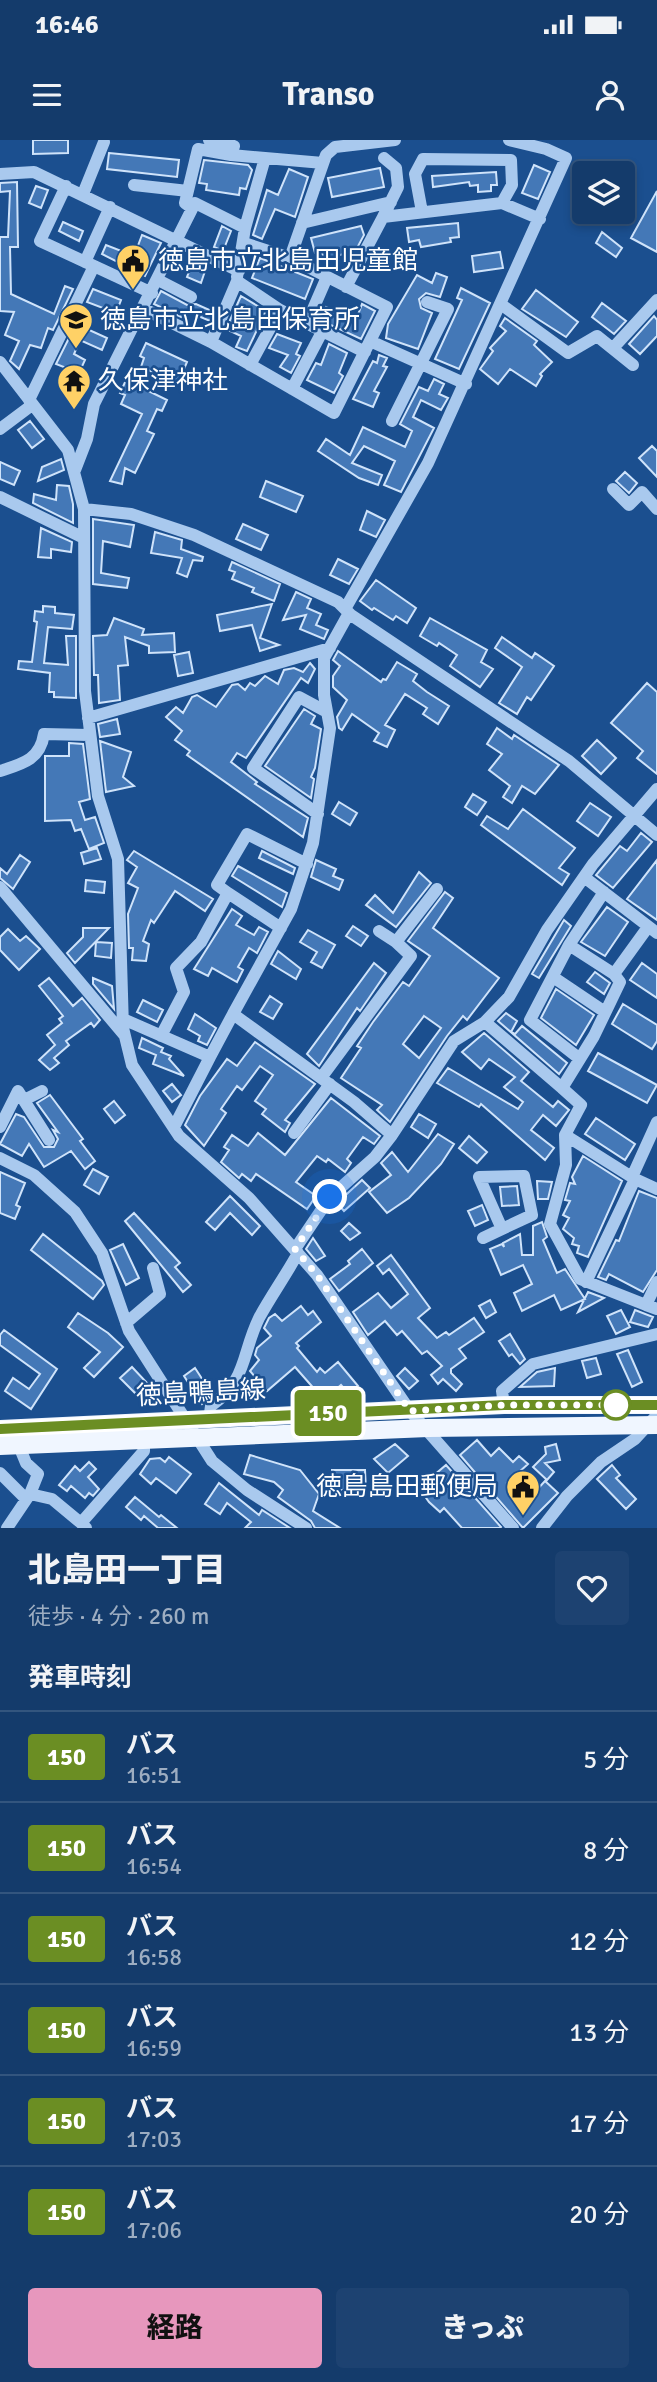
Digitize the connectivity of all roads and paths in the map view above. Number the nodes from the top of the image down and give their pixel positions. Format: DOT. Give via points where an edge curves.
graph roads {
  1 [pos="209,140"];
  2 [pos="395,140"];
  3 [pos="509,140"];
  4 [pos="104,142"];
  5 [pos="231,155"];
  6 [pos="265,158"];
  7 [pos="384,158"];
  8 [pos="323,163"];
  9 [pos="0,174"];
  10 [pos="134,185"];
  11 [pos="66,186"];
  12 [pos="188,191"];
  13 [pos="83,194"];
  14 [pos="391,202"];
  15 [pos="502,203"];
  16 [pos="110,207"];
  17 [pos="192,208"];
  18 [pos="422,212"];
  19 [pos="383,217"];
  20 [pos="540,219"];
  21 [pos="302,223"];
  22 [pos="245,228"];
  23 [pos="178,240"];
  24 [pos="244,243"];
  25 [pos="290,258"];
  26 [pos="90,264"];
  27 [pos="238,276"];
  28 [pos="327,277"];
  29 [pos="158,280"];
  30 [pos="346,287"];
  31 [pos="152,293"];
  32 [pos="191,297"];
  33 [pos="657,300"];
  34 [pos="427,302"];
  35 [pos="502,305"];
  36 [pos="144,309"];
  37 [pos="280,310"];
  38 [pos="307,323"];
  39 [pos="323,330"];
  40 [pos="211,342"];
  41 [pos="367,347"];
  42 [pos="614,347"];
  43 [pos="0,362"];
  44 [pos="250,365"];
  45 [pos="422,365"];
  46 [pos="633,365"];
  47 [pos="466,384"];
  48 [pos="292,389"];
  49 [pos="31,402"];
  50 [pos="392,421"];
  51 [pos="0,429"];
  52 [pos="75,470"];
  53 [pos="613,489"];
  54 [pos="0,497"];
  55 [pos="83,509"];
  56 [pos="657,509"];
  57 [pos="84,538"];
  58 [pos="347,611"];
  59 [pos="330,648"];
  60 [pos="327,712"];
  61 [pos="88,718"];
  62 [pos="89,735"];
  63 [pos="0,771"];
  64 [pos="657,789"];
  65 [pos="318,814"];
  66 [pos="633,815"];
  67 [pos="657,835"];
  68 [pos="307,864"];
  69 [pos="584,877"];
  70 [pos="0,887"];
  71 [pos="437,889"];
  72 [pos="604,892"];
  73 [pos="229,893"];
  74 [pos="281,928"];
  75 [pos="653,930"];
  76 [pos="379,931"];
  77 [pos="396,942"];
  78 [pos="569,945"];
  79 [pos="614,974"];
  80 [pos="554,977"];
  81 [pos="605,1012"];
  82 [pos="233,1014"];
  83 [pos="123,1019"];
  84 [pos="485,1022"];
  85 [pos="125,1036"];
  86 [pos="161,1036"];
  87 [pos="210,1057"];
  88 [pos="580,1059"];
  89 [pos="325,1081"];
  90 [pos="562,1088"];
  91 [pos="42,1091"];
  92 [pos="24,1100"];
  93 [pos="657,1122"];
  94 [pos="0,1127"];
  95 [pos="174,1127"];
  96 [pos="294,1133"];
  97 [pos="392,1135"];
  98 [pos="565,1135"];
  99 [pos="49,1140"];
  100 [pos="0,1158"];
  101 [pos="633,1178"];
  102 [pos="657,1189"];
  103 [pos="554,1210"];
  104 [pos="532,1214"];
  105 [pos="502,1229"];
  106 [pos="483,1238"];
  107 [pos="297,1251"];
  108 [pos="153,1268"];
  109 [pos="586,1282"];
  110 [pos="657,1282"];
  111 [pos="652,1307"];
  112 [pos="126,1323"];
  113 [pos="657,1334"];
  114 [pos="504,1405"];
  115 [pos="657,1405"];
  116 [pos="410,1411"];
  117 [pos="209,1420"];
  118 [pos="188,1422"];
  119 [pos="653,1422"];
  120 [pos="428,1428"];
  121 [pos="0,1429"];
  122 [pos="198,1439"];
  123 [pos="144,1441"];
  124 [pos="0,1446"];
  125 [pos="19,1446"];
  126 [pos="0,1473"];
  127 [pos="28,1496"];
  128 [pos="84,1526"];
  129 [pos="7,1528"];
  130 [pos="306,1528"];
  131 [pos="513,1528"];
  132 [pos="542,1528"];
  1 -- 5 [label="street" via="234,146"];
  2 -- 8 [label="street" via="335,147"];
  3 -- 20 [label="street" via="566,158"];
  4 -- 13 [label="street"];
  5 -- 6 [label="street"];
  5 -- 12 [label="street" via="198,149"];
  6 -- 8 [label="street"];
  6 -- 22 [label="street"];
  7 -- 14 [label="street" via="396,169 398,187"];
  8 -- 21 [label="street"];
  9 -- 11 [label="street" via="34,172"];
  10 -- 12 [label="street"];
  11 -- 13 [label="street"];
  11 -- 26 [label="street" via="40,241"];
  12 -- 17 [label="street" via="185,204"];
  13 -- 16 [label="street"];
  14 -- 19 [label="street"];
  14 -- 21 [label="street"];
  15 -- 18 [label="street"];
  15 -- 18 [label="street" via="512,185 511,160 423,159 415,174"];
  15 -- 20 [label="street"];
  16 -- 23 [label="street"];
  16 -- 26 [label="street"];
  17 -- 22 [label="street" via="195,203"];
  17 -- 23 [label="street"];
  18 -- 19 [label="street"];
  19 -- 30 [label="street"];
  20 -- 35 [label="street"];
  21 -- 25 [label="street"];
  22 -- 24 [label="street"];
  23 -- 27 [label="street"];
  23 -- 29 [label="street"];
  24 -- 25 [label="street"];
  24 -- 27 [label="street"];
  25 -- 28 [label="street"];
  26 -- 31 [label="street"];
  26 -- 49 [label="street"];
  27 -- 37 [label="street"];
  27 -- 40 [label="street"];
  28 -- 30 [label="street"];
  28 -- 38 [label="street"];
  29 -- 31 [label="street"];
  29 -- 32 [label="street"];
  30 -- 41 [label="street" via="387,307"];
  31 -- 36 [label="street"];
  33 -- 42 [label="street"];
  34 -- 45 [label="street" via="451,305"];
  35 -- 42 [label="street" via="568,353 597,336"];
  35 -- 47 [label="street"];
  36 -- 40 [label="street"];
  36 -- 52 [label="street" via="94,404"];
  37 -- 38 [label="street"];
  37 -- 44 [label="street"];
  38 -- 39 [label="street"];
  39 -- 41 [label="street"];
  39 -- 48 [label="street"];
  40 -- 44 [label="street"];
  41 -- 45 [label="street"];
  41 -- 48 [label="street" via="334,413"];
  42 -- 46 [label="street"];
  43 -- 49 [label="street"];
  44 -- 48 [label="street"];
  45 -- 47 [label="street"];
  45 -- 50 [label="street"];
  47 -- 58 [label="street"];
  49 -- 51 [label="street"];
  49 -- 52 [label="street" via="68,450"];
  52 -- 55 [label="street"];
  53 -- 56 [label="street" via="629,505 642,492"];
  54 -- 57 [label="street"];
  55 -- 57 [label="street"];
  55 -- 58 [label="street" via="131,514 194,535 338,602"];
  57 -- 61 [label="street"];
  58 -- 59 [label="street"];
  58 -- 66 [label="street" via="569,761"];
  59 -- 60 [label="street" via="324,658"];
  59 -- 61 [label="street"];
  60 -- 65 [label="street" via="330,728"];
  60 -- 65 [label="street" via="299,697 253,768"];
  61 -- 62 [label="street"];
  62 -- 63 [label="street" via="44,734 42,747 29,762"];
  62 -- 83 [label="street" via="98,796 118,859"];
  64 -- 66 [label="street"];
  65 -- 68 [label="street"];
  66 -- 67 [label="street"];
  66 -- 69 [label="street"];
  68 -- 73 [label="street" via="247,834 217,885"];
  68 -- 74 [label="street"];
  69 -- 72 [label="street"];
  69 -- 84 [label="street" via="509,997"];
  70 -- 85 [label="street"];
  71 -- 77 [label="street"];
  72 -- 75 [label="street"];
  72 -- 78 [label="street"];
  73 -- 74 [label="street"];
  73 -- 86 [label="street" via="201,942 176,968 184,992"];
  74 -- 82 [label="street"];
  75 -- 79 [label="street"];
  76 -- 77 [label="street"];
  77 -- 89 [label="street" via="411,956"];
  78 -- 79 [label="street"];
  78 -- 80 [label="street"];
  79 -- 81 [label="street" via="620,982"];
  80 -- 81 [label="street"];
  80 -- 88 [label="street" via="530,1020"];
  81 -- 88 [label="street"];
  82 -- 87 [label="street"];
  82 -- 89 [label="street"];
  83 -- 85 [label="street"];
  83 -- 86 [label="street"];
  84 -- 90 [label="street"];
  84 -- 97 [label="street" via="454,1041"];
  85 -- 95 [label="street" via="132,1065"];
  86 -- 87 [label="street"];
  87 -- 95 [label="street"];
  88 -- 90 [label="street"];
  89 -- 96 [label="street"];
  89 -- 97 [label="street"];
  90 -- 98 [label="street" via="581,1105"];
  91 -- 92 [label="street"];
  92 -- 94 [label="street" via="18,1091"];
  92 -- 99 [label="street"];
  93 -- 101 [label="street"];
  95 -- 107 [label="street"];
  97 -- 107 [label="street" via="375,1157 330,1197"];
  98 -- 101 [label="street"];
  98 -- 103 [label="street" via="566,1165"];
  100 -- 112 [label="street" via="34,1175 75,1212 102,1253"];
  101 -- 102 [label="street"];
  101 -- 109 [label="street"];
  103 -- 104 [label="street"];
  103 -- 109 [label="street" via="550,1224 580,1279"];
  104 -- 105 [label="street"];
  104 -- 105 [label="street" via="524,1176 479,1178"];
  105 -- 106 [label="street"];
  107 -- 116 [label="street"];
  107 -- 117 [label="street" via="250,1338 244,1366 229,1393 211,1406"];
  108 -- 112 [label="street" via="160,1294"];
  109 -- 111 [label="street"];
  110 -- 111 [label="street"];
  112 -- 118 [label="street"];
  113 -- 114 [label="street" via="533,1364 502,1391"];
  114 -- 115 [label="main road, 徳島鴨島線"];
  114 -- 116 [label="main road, 徳島鴨島線"];
  116 -- 117 [label="main road, 徳島鴨島線"];
  116 -- 120 [label="street"];
  117 -- 118 [label="main road, 徳島鴨島線"];
  118 -- 121 [label="main road, 徳島鴨島線"];
  118 -- 122 [label="street"];
  119 -- 120 [label="main road, 徳島鴨島線"];
  119 -- 132 [label="street" via="601,1462"];
  120 -- 122 [label="main road, 徳島鴨島線"];
  120 -- 131 [label="street"];
  122 -- 123 [label="main road, 徳島鴨島線"];
  122 -- 130 [label="street" via="223,1472"];
  123 -- 125 [label="main road, 徳島鴨島線"];
  123 -- 128 [label="street" via="144,1451"];
  124 -- 125 [label="main road, 徳島鴨島線"];
  125 -- 127 [label="street" via="26,1463 38,1474"];
  126 -- 127 [label="street"];
  127 -- 128 [label="street" via="52,1499"];
  127 -- 129 [label="street"];
}
